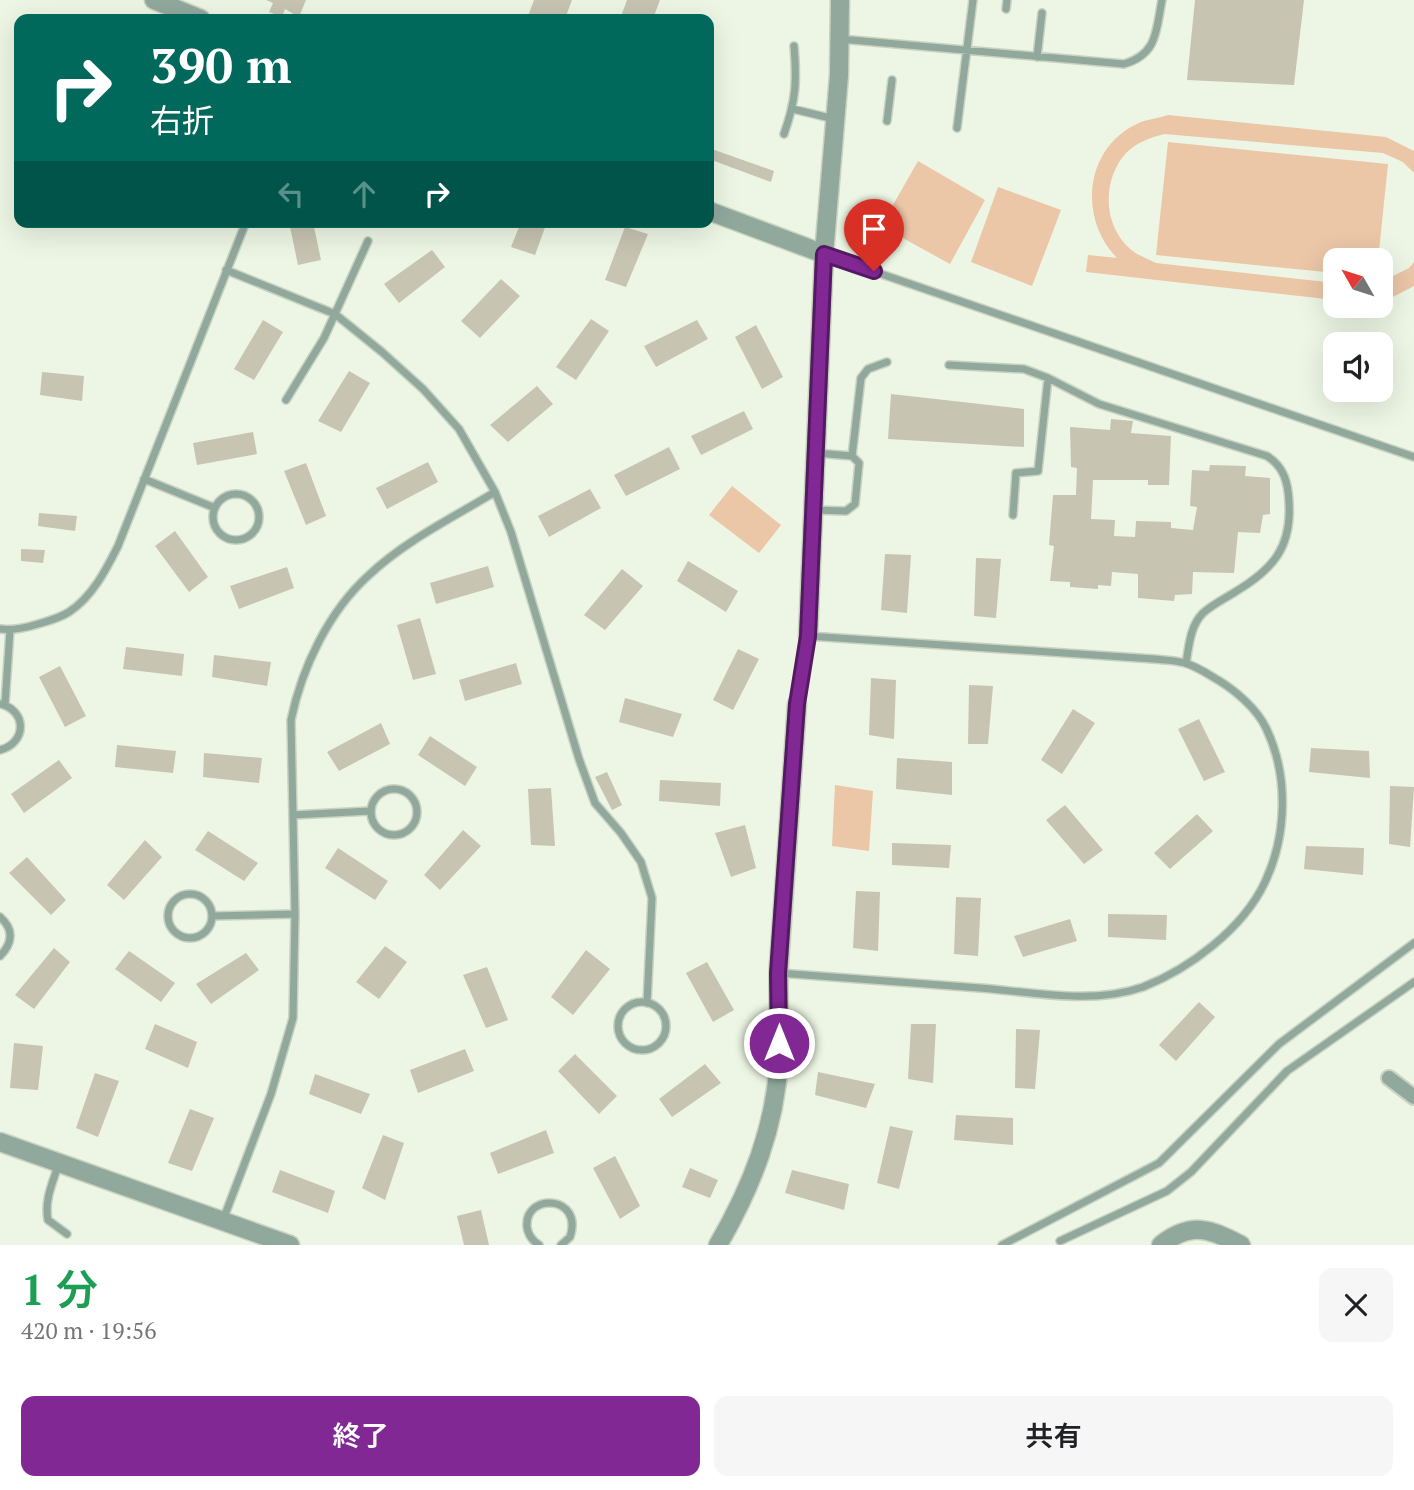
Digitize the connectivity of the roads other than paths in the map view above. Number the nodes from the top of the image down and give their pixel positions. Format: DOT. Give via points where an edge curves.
graph roads {
  1 [pos="154,0"];
  2 [pos="840,0"];
  3 [pos="973,0"];
  4 [pos="1161,0"];
  5 [pos="192,13"];
  6 [pos="1042,13"];
  7 [pos="840,39"];
  8 [pos="794,46"];
  9 [pos="966,51"];
  10 [pos="1037,57"];
  11 [pos="892,80"];
  12 [pos="793,109"];
  13 [pos="835,120"];
  14 [pos="887,121"];
  15 [pos="957,128"];
  16 [pos="784,134"];
  17 [pos="714,213"];
  18 [pos="244,228"];
  19 [pos="368,241"];
  20 [pos="824,254"];
  21 [pos="226,270"];
  22 [pos="335,314"];
  23 [pos="887,362"];
  24 [pos="949,365"];
  25 [pos="1048,378"];
  26 [pos="286,400"];
  27 [pos="1414,449"];
  28 [pos="816,453"];
  29 [pos="1402,453"];
  30 [pos="852,456"];
  31 [pos="1414,457"];
  32 [pos="144,479"];
  33 [pos="495,492"];
  34 [pos="215,509"];
  35 [pos="813,510"];
  36 [pos="1013,515"];
  37 [pos="0,629"];
  38 [pos="10,630"];
  39 [pos="808,636"];
  40 [pos="1186,663"];
  41 [pos="2,704"];
  42 [pos="797,704"];
  43 [pos="0,750"];
  44 [pos="370,811"];
  45 [pos="293,815"];
  46 [pos="295,914"];
  47 [pos="212,916"];
  48 [pos="0,917"];
  49 [pos="1414,943"];
  50 [pos="0,956"];
  51 [pos="778,973"];
  52 [pos="1414,982"];
  53 [pos="647,1003"];
  54 [pos="1389,1078"];
  55 [pos="1414,1097"];
  56 [pos="0,1142"];
  57 [pos="60,1163"];
  58 [pos="223,1220"];
  59 [pos="67,1234"];
  60 [pos="1060,1241"];
  61 [pos="290,1245"];
  62 [pos="539,1245"];
  63 [pos="561,1245"];
  64 [pos="718,1245"];
  65 [pos="1002,1245"];
  66 [pos="1161,1245"];
  67 [pos="1241,1245"];
  1 -- 5 [label="street"];
  2 -- 7 [label="street"];
  3 -- 9 [label="lane"];
  4 -- 10 [label="lane" via="1152,46 1136,61"];
  6 -- 10 [label="lane"];
  7 -- 9 [label="lane"];
  7 -- 13 [label="street"];
  8 -- 12 [label="lane" via="797,85"];
  9 -- 10 [label="lane"];
  9 -- 15 [label="lane"];
  11 -- 14 [label="lane"];
  12 -- 13 [label="lane"];
  12 -- 16 [label="lane"];
  13 -- 20 [label="street"];
  17 -- 20 [label="street"];
  18 -- 21 [label="lane"];
  19 -- 22 [label="lane"];
  20 -- 28 [label="street"];
  20 -- 29 [label="lane"];
  21 -- 22 [label="lane"];
  21 -- 32 [label="lane"];
  22 -- 26 [label="lane"];
  22 -- 33 [label="lane" via="423,389 459,429"];
  23 -- 30 [label="lane" via="861,378"];
  24 -- 25 [label="lane" via="1024,369"];
  25 -- 36 [label="lane" via="1038,471 1016,473"];
  25 -- 40 [label="lane" via="1099,404 1267,456 1279,464 1290,510 1276,558 1256,580 1202,614 1190,637"];
  27 -- 29 [label="lane"];
  28 -- 30 [label="lane"];
  28 -- 35 [label="street"];
  29 -- 31 [label="lane"];
  30 -- 35 [label="lane" via="859,463 855,504 845,512"];
  32 -- 34 [label="lane"];
  32 -- 38 [label="lane" via="118,546 87,596 69,613"];
  33 -- 45 [label="lane" via="390,557 355,587 339,609 313,654 295,700 291,720"];
  33 -- 53 [label="lane" via="595,803 641,862 652,898"];
  34 -- 34 [label="lane" via="215,527 226,538 244,539 259,523 259,512 248,497 230,495"];
  35 -- 39 [label="street"];
  37 -- 38 [label="lane"];
  38 -- 41 [label="lane"];
  39 -- 40 [label="lane"];
  39 -- 42 [label="lane"];
  40 -- 51 [label="lane" via="1231,689 1266,727 1284,806 1264,885 1231,927 1192,963 1140,988 1088,997"];
  41 -- 43 [label="lane" via="14,710 21,730 14,744"];
  42 -- 51 [label="street"];
  44 -- 44 [label="lane" via="376,827 395,835 412,826 417,808 414,799 398,788 380,793"];
  44 -- 45 [label="lane"];
  45 -- 46 [label="lane"];
  46 -- 47 [label="lane"];
  46 -- 58 [label="lane" via="293,1018 271,1094"];
  47 -- 47 [label="lane" via="205,898 188,893 173,901 167,917 172,929 186,938 196,938 210,926"];
  48 -- 50 [label="lane" via="11,936 9,947"];
  49 -- 65 [label="lane" via="1279,1044 1159,1163"];
  51 -- 64 [label="street" via="779,1063 765,1144 748,1191"];
  52 -- 60 [label="lane" via="1287,1071 1191,1172 1167,1191"];
  53 -- 53 [label="lane" via="625,1010 619,1029 634,1048 645,1050 654,1047 666,1031 662,1012"];
  54 -- 55 [label="street"];
  56 -- 57 [label="street"];
  57 -- 58 [label="street"];
  57 -- 59 [label="lane" via="46,1210 48,1220"];
  58 -- 61 [label="street"];
  62 -- 63 [label="lane" via="528,1232 529,1216 533,1209 550,1202 560,1205 572,1219 570,1237"];
  66 -- 67 [label="street" via="1185,1231 1202,1229"];
}
